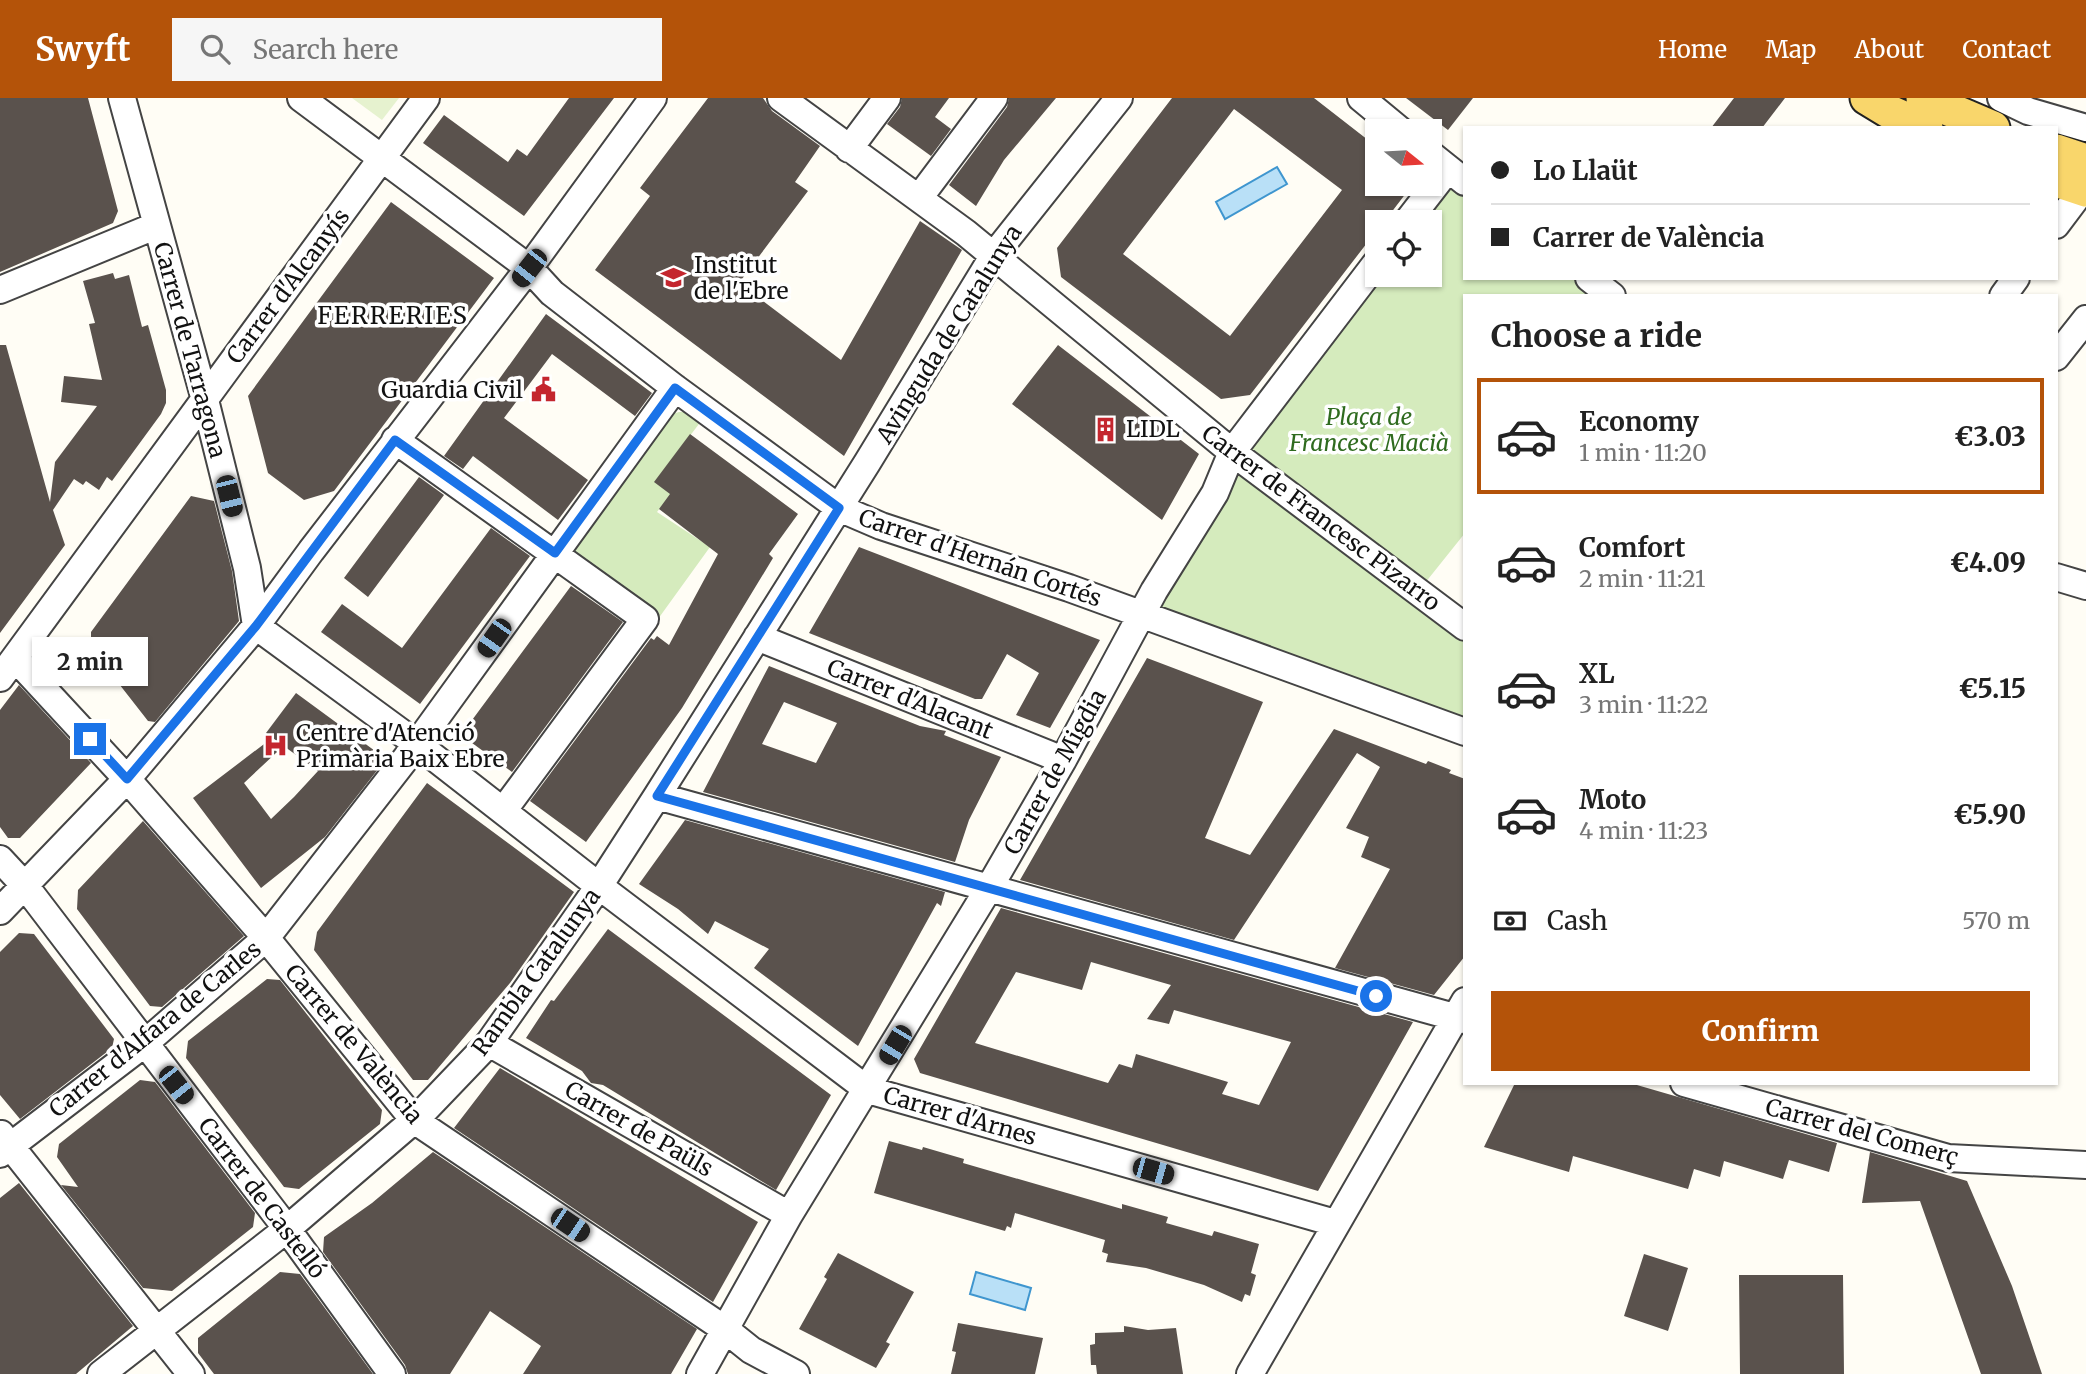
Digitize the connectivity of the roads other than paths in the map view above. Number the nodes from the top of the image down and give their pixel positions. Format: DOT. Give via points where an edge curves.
graph roads {
  1 [pos="426,98"];
  2 [pos="653,98"];
  3 [pos="781,98"];
  4 [pos="887,98"];
  5 [pos="994,98"];
  6 [pos="1119,98"];
  7 [pos="1361,98"];
  8 [pos="1867,98"];
  9 [pos="1923,98"];
  10 [pos="2001,98"];
  11 [pos="301,100"];
  12 [pos="125,101"];
  13 [pos="1386,119"];
  14 [pos="1922,126"];
  15 [pos="1988,126"];
  16 [pos="2086,128"];
  17 [pos="849,149"];
  18 [pos="2058,154"];
  19 [pos="382,159"];
  20 [pos="1447,169"];
  21 [pos="2078,180"];
  22 [pos="919,198"];
  23 [pos="1416,210"];
  24 [pos="2058,221"];
  25 [pos="155,226"];
  26 [pos="994,255"];
  27 [pos="529,268"];
  28 [pos="1365,278"];
  29 [pos="1592,280"];
  30 [pos="0,290"];
  31 [pos="1609,294"];
  32 [pos="2086,319"];
  33 [pos="2058,354"];
  34 [pos="675,388"];
  35 [pos="205,400"];
  36 [pos="395,440"];
  37 [pos="1232,452"];
  38 [pos="839,508"];
  39 [pos="555,553"];
  40 [pos="2058,578"];
  41 [pos="2086,586"];
  42 [pos="1141,616"];
  43 [pos="1463,625"];
  44 [pos="256,626"];
  45 [pos="757,637"];
  46 [pos="8,668"];
  47 [pos="1463,731"];
  48 [pos="417,744"];
  49 [pos="1063,760"];
  50 [pos="127,779"];
  51 [pos="657,796"];
  52 [pos="503,811"];
  53 [pos="0,859"];
  54 [pos="599,886"];
  55 [pos="26,887"];
  56 [pos="989,888"];
  57 [pos="0,911"];
  58 [pos="266,938"];
  59 [pos="1461,1013"];
  60 [pos="489,1043"];
  61 [pos="144,1044"];
  62 [pos="1691,1085"];
  63 [pos="868,1090"];
  64 [pos="414,1120"];
  65 [pos="4,1144"];
  66 [pos="2086,1166"];
  67 [pos="789,1215"];
  68 [pos="1335,1223"];
  69 [pos="287,1230"];
  70 [pos="156,1329"];
  71 [pos="726,1329"];
  72 [pos="751,1350"];
  73 [pos="101,1374"];
  74 [pos="191,1374"];
  75 [pos="392,1374"];
  76 [pos="700,1374"];
  77 [pos="714,1374"];
  78 [pos="796,1374"];
  79 [pos="1251,1374"];
  1 -- 19 [label="street, Carrer d'Alcanyís"];
  2 -- 27 [label="street"];
  3 -- 17 [label="street, Carrer de Francesc Pizarro"];
  4 -- 17 [label="street"];
  5 -- 22 [label="street"];
  6 -- 26 [label="street, Avinguda de Catalunya"];
  7 -- 13 [label="street"];
  8 -- 14 [label="main road"];
  9 -- 15 [label="main road"];
  10 -- 16 [label="street"];
  11 -- 19 [label="street, Carrer d'Hernán Cortés"];
  12 -- 25 [label="street, Carrer de Tarragona"];
  17 -- 22 [label="street, Carrer de Francesc Pizarro"];
  18 -- 21 [label="main road"];
  19 -- 27 [label="street, Carrer d'Hernán Cortés"];
  19 -- 35 [label="street, Carrer d'Alcanyís"];
  20 -- 23 [label="street"];
  21 -- 24 [label="street"];
  22 -- 26 [label="street, Carrer de Francesc Pizarro"];
  25 -- 30 [label="street"];
  25 -- 35 [label="street, Carrer de Tarragona"];
  26 -- 37 [label="street, Carrer de Francesc Pizarro"];
  26 -- 38 [label="street, Avinguda de Catalunya"];
  27 -- 34 [label="street, Carrer d'Hernán Cortés" via="552,292"];
  27 -- 36 [label="street"];
  28 -- 37 [label="street, Carrer de Migdia"];
  29 -- 31 [label="street"];
  32 -- 33 [label="street"];
  34 -- 38 [label="street, Carrer d'Hernán Cortés"];
  34 -- 39 [label="street, Carrer d'Alfara de Carles"];
  35 -- 44 [label="street, Carrer de Tarragona" via="247,568"];
  35 -- 46 [label="street, Carrer d'Alcanyís"];
  36 -- 39 [label="street"];
  36 -- 44 [label="street"];
  37 -- 42 [label="street, Carrer de Migdia" via="1215,494"];
  37 -- 43 [label="street, Carrer de Francesc Pizarro"];
  38 -- 42 [label="street, Carrer d'Hernán Cortés"];
  38 -- 45 [label="street, Rambla Catalunya"];
  39 -- 48 [label="street, Carrer d'Alfara de Carles"];
  39 -- 52 [label="street" via="645,619"];
  40 -- 41 [label="street"];
  42 -- 47 [label="street, Carrer d'Hernán Cortés"];
  42 -- 49 [label="street, Carrer de Migdia"];
  44 -- 48 [label="street"];
  44 -- 50 [label="street"];
  45 -- 49 [label="street, Carrer d'Alacant"];
  45 -- 51 [label="street, Rambla Catalunya"];
  46 -- 50 [label="street, Carrer de València"];
  48 -- 52 [label="street"];
  48 -- 58 [label="street, Carrer d'Alfara de Carles"];
  49 -- 56 [label="street, Carrer de Migdia"];
  50 -- 55 [label="street"];
  50 -- 58 [label="street, Carrer de València"];
  51 -- 54 [label="street, Rambla Catalunya"];
  51 -- 56 [label="street"];
  52 -- 54 [label="street"];
  53 -- 55 [label="street, Carrer de Castelló"];
  54 -- 60 [label="street, Rambla Catalunya"];
  54 -- 63 [label="street, Carrer d'Arnes"];
  55 -- 57 [label="street"];
  55 -- 61 [label="street, Carrer de Castelló"];
  56 -- 59 [label="street"];
  56 -- 63 [label="street, Carrer de Migdia"];
  58 -- 61 [label="street, Carrer d'Alfara de Carles"];
  58 -- 64 [label="street, Carrer de València"];
  59 -- 68 [label="street"];
  60 -- 64 [label="street, Rambla Catalunya"];
  60 -- 67 [label="street, Carrer de Paüls"];
  61 -- 65 [label="street, Carrer d'Alfara de Carles"];
  61 -- 69 [label="street, Carrer de Castelló"];
  62 -- 66 [label="street, Carrer del Comerç" via="1948,1158"];
  63 -- 67 [label="street, Carrer de Migdia"];
  63 -- 68 [label="street, Carrer d'Arnes"];
  64 -- 69 [label="street, Rambla Catalunya"];
  64 -- 71 [label="street, Carrer de València"];
  65 -- 70 [label="street"];
  67 -- 71 [label="street, Carrer de Migdia"];
  68 -- 79 [label="street"];
  69 -- 70 [label="street, Rambla Catalunya"];
  69 -- 75 [label="street, Carrer de Castelló"];
  70 -- 73 [label="street, Rambla Catalunya"];
  70 -- 74 [label="street"];
  71 -- 72 [label="street, Carrer de València"];
  71 -- 76 [label="street"];
  72 -- 77 [label="street" via="733,1352"];
  72 -- 78 [label="street, Carrer de València"];
}
